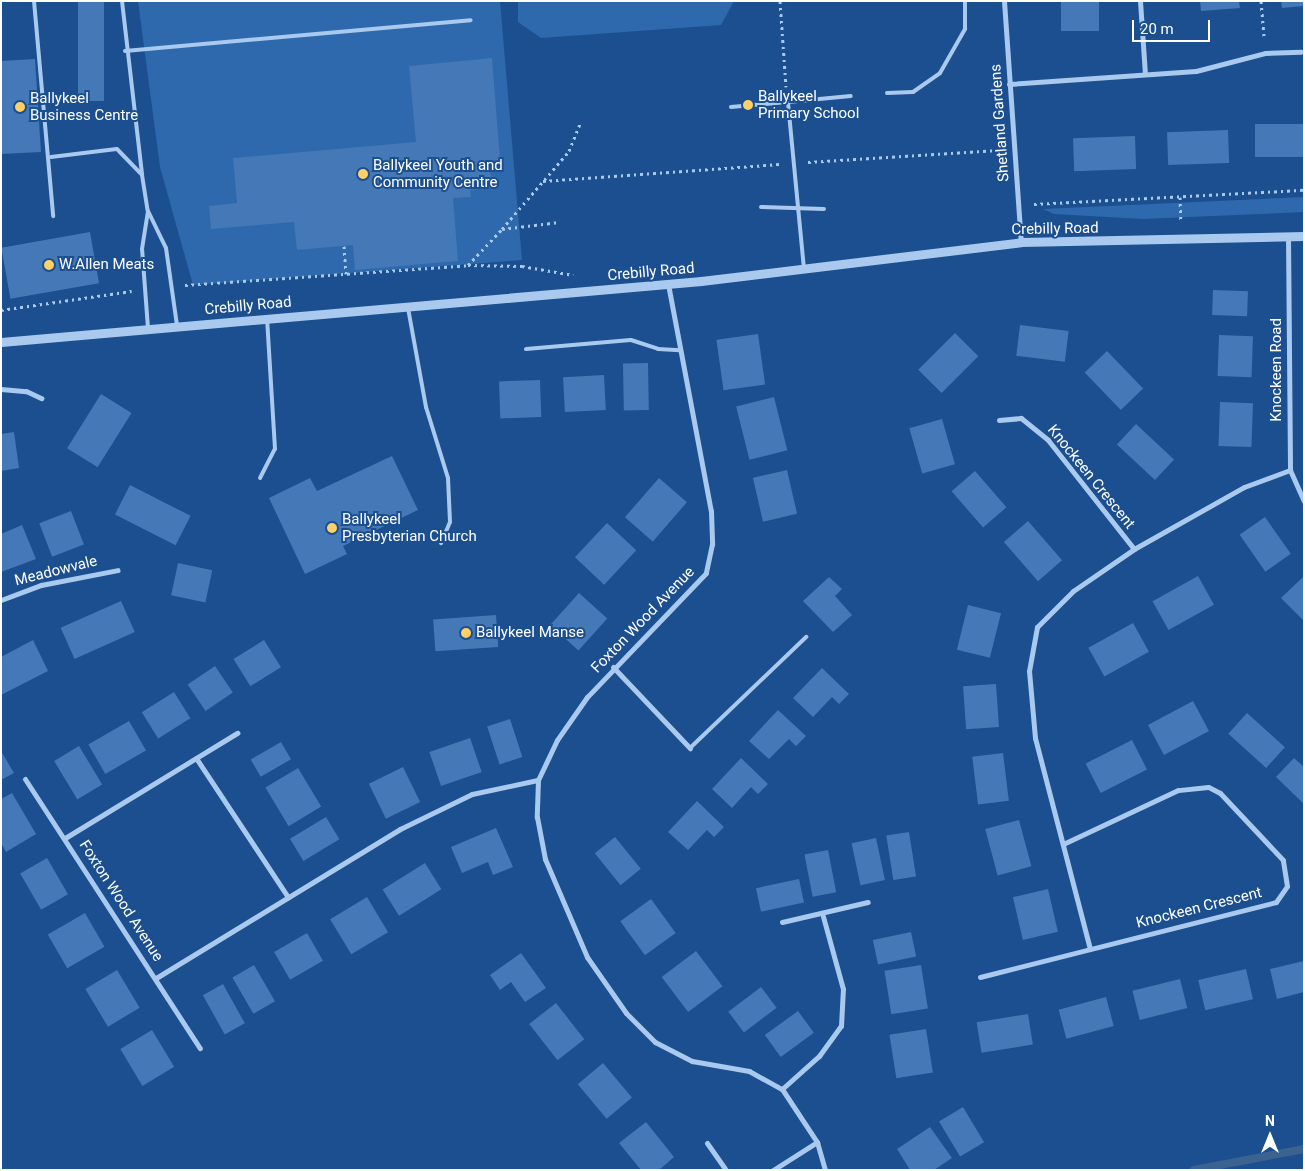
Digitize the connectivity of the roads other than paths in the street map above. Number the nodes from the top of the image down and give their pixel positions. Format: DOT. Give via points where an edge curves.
graph roads {
  1 [pos="34,1"];
  2 [pos="122,1"];
  3 [pos="965,1"];
  4 [pos="1004,1"];
  5 [pos="1140,1"];
  6 [pos="471,20"];
  7 [pos="126,51"];
  8 [pos="1301,52"];
  9 [pos="1145,74"];
  10 [pos="1009,84"];
  11 [pos="887,94"];
  12 [pos="851,96"];
  13 [pos="788,102"];
  14 [pos="731,107"];
  15 [pos="51,158"];
  16 [pos="142,176"];
  17 [pos="761,207"];
  18 [pos="824,209"];
  19 [pos="798,210"];
  20 [pos="148,211"];
  21 [pos="53,216"];
  22 [pos="1288,236"];
  23 [pos="1304,236"];
  24 [pos="1021,242"];
  25 [pos="804,271"];
  26 [pos="668,284"];
  27 [pos="408,306"];
  28 [pos="267,318"];
  29 [pos="178,325"];
  30 [pos="148,328"];
  31 [pos="1,342"];
  32 [pos="526,349"];
  33 [pos="680,350"];
  34 [pos="1,389"];
  35 [pos="42,398"];
  36 [pos="999,420"];
  37 [pos="1290,470"];
  38 [pos="260,478"];
  39 [pos="1304,501"];
  40 [pos="441,544"];
  41 [pos="1134,550"];
  42 [pos="118,570"];
  43 [pos="1,600"];
  44 [pos="806,637"];
  45 [pos="613,667"];
  46 [pos="237,733"];
  47 [pos="690,748"];
  48 [pos="196,758"];
  49 [pos="25,779"];
  50 [pos="538,780"];
  51 [pos="65,838"];
  52 [pos="1062,844"];
  53 [pos="288,897"];
  54 [pos="868,902"];
  55 [pos="822,913"];
  56 [pos="782,922"];
  57 [pos="1090,949"];
  58 [pos="980,977"];
  59 [pos="156,978"];
  60 [pos="200,1048"];
  61 [pos="782,1089"];
  62 [pos="817,1142"];
  63 [pos="707,1143"];
  64 [pos="726,1170"];
  65 [pos="773,1170"];
  66 [pos="825,1170"];
  1 -- 15 [label="lane"];
  2 -- 7 [label="lane"];
  3 -- 11 [label="lane" via="965,29 940,73 913,92"];
  4 -- 10 [label="street, Shetland Gardens"];
  5 -- 9 [label="street"];
  6 -- 7 [label="lane"];
  7 -- 16 [label="lane"];
  8 -- 9 [label="street" via="1265,53 1196,71"];
  9 -- 10 [label="street"];
  10 -- 24 [label="street, Shetland Gardens"];
  12 -- 13 [label="lane"];
  13 -- 14 [label="lane"];
  13 -- 19 [label="lane"];
  15 -- 16 [label="lane" via="116,149"];
  15 -- 21 [label="lane"];
  16 -- 20 [label="lane"];
  17 -- 19 [label="lane"];
  18 -- 19 [label="lane"];
  19 -- 25 [label="lane"];
  20 -- 29 [label="lane" via="166,248"];
  20 -- 30 [label="lane" via="142,249"];
  22 -- 23 [label="street, Crebilly Road"];
  22 -- 24 [label="street, Crebilly Road"];
  22 -- 37 [label="street, Knockeen Road"];
  24 -- 25 [label="street, Crebilly Road"];
  25 -- 26 [label="street, Crebilly Road"];
  26 -- 27 [label="street, Crebilly Road"];
  26 -- 33 [label="street, Foxton Wood Avenue"];
  27 -- 28 [label="street, Crebilly Road"];
  27 -- 40 [label="lane" via="426,407 448,478 450,522"];
  28 -- 29 [label="street, Crebilly Road"];
  28 -- 38 [label="lane" via="275,449"];
  29 -- 30 [label="street, Crebilly Road"];
  30 -- 31 [label="street, Crebilly Road"];
  32 -- 33 [label="lane" via="631,340 658,349"];
  33 -- 45 [label="street, Foxton Wood Avenue" via="711,511 712,544 706,573"];
  34 -- 35 [label="street" via="26,391"];
  36 -- 41 [label="street, Knockeen Crescent" via="1021,418 1048,440"];
  37 -- 39 [label="street, Knockeen Road"];
  37 -- 41 [label="street, Knockeen Crescent" via="1244,487"];
  41 -- 52 [label="street, Knockeen Crescent" via="1053,607 1034,637 1030,703"];
  42 -- 43 [label="street, Meadowvale" via="41,585"];
  44 -- 47 [label="lane"];
  45 -- 47 [label="street"];
  45 -- 50 [label="street, Foxton Wood Avenue" via="558,740"];
  46 -- 48 [label="street, Foxton Wood Avenue"];
  48 -- 51 [label="street, Foxton Wood Avenue"];
  48 -- 53 [label="street"];
  49 -- 51 [label="street, Foxton Wood Avenue"];
  50 -- 53 [label="street, Foxton Wood Avenue" via="472,794 400,828"];
  50 -- 61 [label="street, Foxton Wood Avenue" via="537,816 557,895 587,957 626,1013 655,1042 692,1061 749,1071"];
  51 -- 59 [label="street, Foxton Wood Avenue"];
  52 -- 57 [label="street, Knockeen Crescent"];
  52 -- 57 [label="street, Knockeen Crescent" via="1178,790 1208,787 1220,793 1283,860 1288,873 1284,892 1276,902"];
  53 -- 59 [label="street, Foxton Wood Avenue"];
  54 -- 55 [label="street"];
  55 -- 56 [label="street"];
  55 -- 61 [label="street" via="843,989 841,1026 819,1056"];
  57 -- 58 [label="street, Knockeen Crescent"];
  59 -- 60 [label="street, Foxton Wood Avenue"];
  61 -- 62 [label="street, Foxton Wood Avenue"];
  62 -- 65 [label="street"];
  62 -- 66 [label="street, Foxton Wood Avenue"];
  63 -- 64 [label="street"];
}
